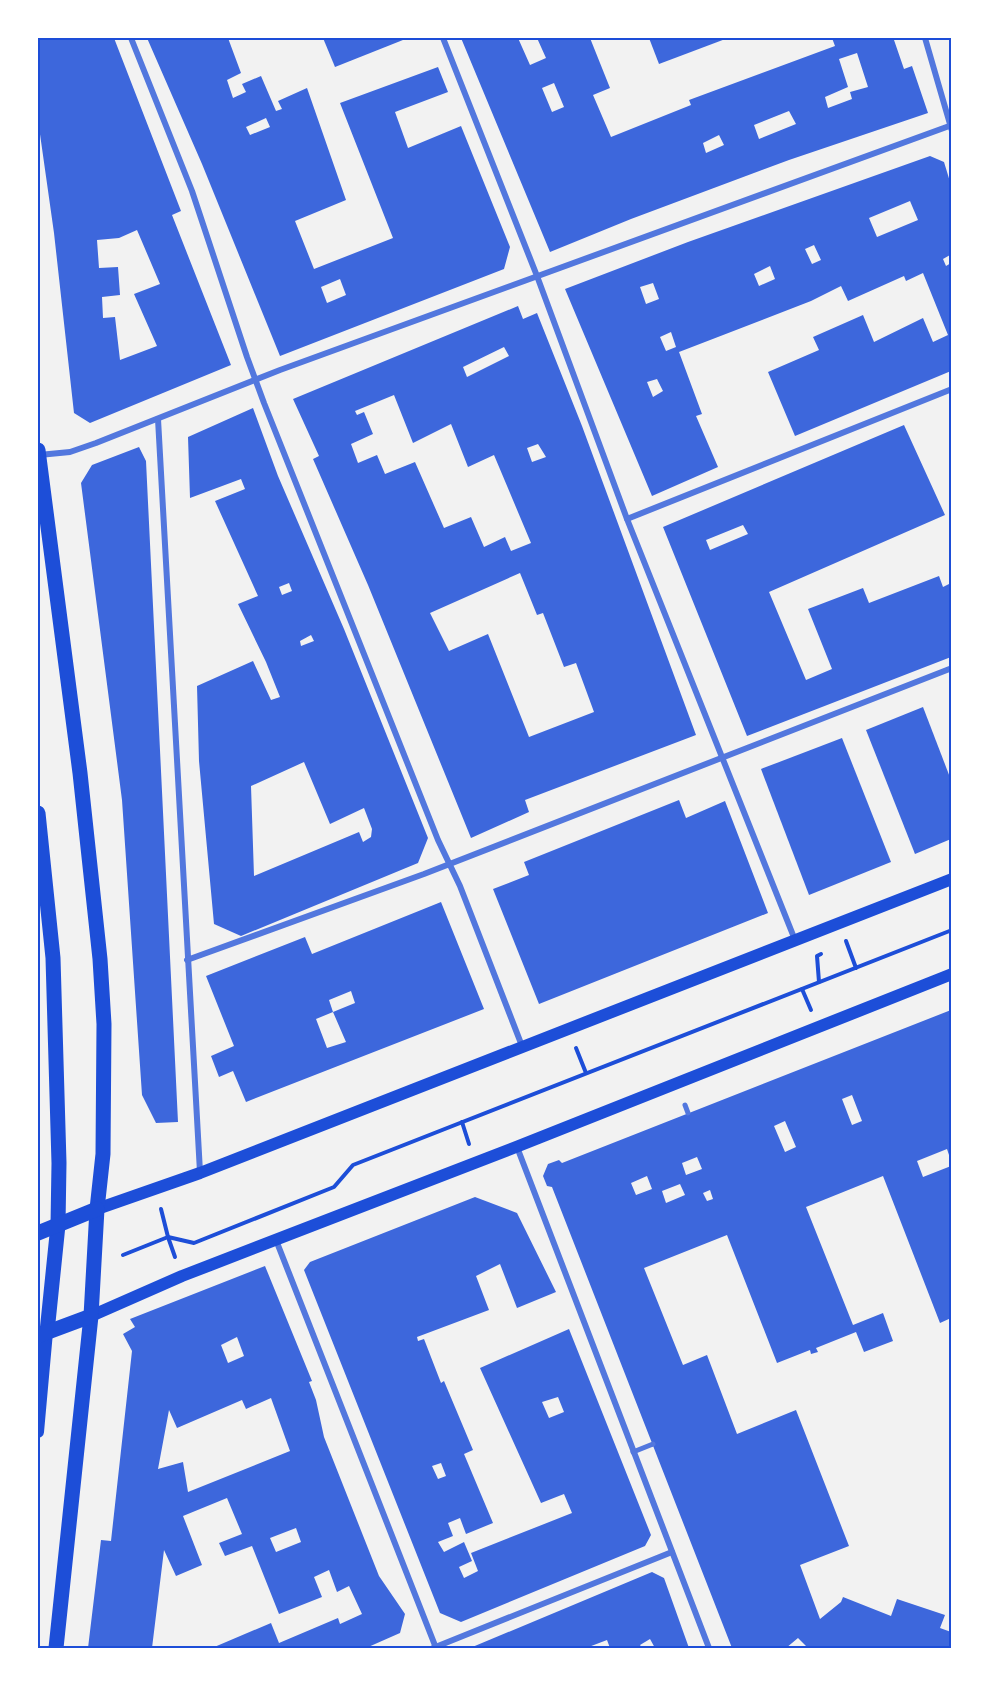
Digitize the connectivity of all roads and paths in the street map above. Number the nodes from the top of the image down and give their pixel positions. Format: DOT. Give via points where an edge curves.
graph roads {
  1 [pos="131,38"];
  2 [pos="443,38"];
  3 [pos="925,38"];
  4 [pos="951,127"];
  5 [pos="537,276"];
  6 [pos="256,380"];
  7 [pos="951,389"];
  8 [pos="158,419"];
  9 [pos="38,450"];
  10 [pos="38,455"];
  11 [pos="627,519"];
  12 [pos="951,668"];
  13 [pos="722,758"];
  14 [pos="38,813"];
  15 [pos="449,863"];
  16 [pos="951,879"];
  17 [pos="951,930"];
  18 [pos="795,940"];
  19 [pos="837,948"];
  20 [pos="827,952"];
  21 [pos="187,960"];
  22 [pos="856,968"];
  23 [pos="951,974"];
  24 [pos="819,982"];
  25 [pos="802,989"];
  26 [pos="813,1016"];
  27 [pos="523,1047"];
  28 [pos="576,1047"];
  29 [pos="586,1073"];
  30 [pos="685,1105"];
  31 [pos="688,1113"];
  32 [pos="462,1122"];
  33 [pos="516,1147"];
  34 [pos="472,1150"];
  35 [pos="200,1173"];
  36 [pos="97,1209"];
  37 [pos="162,1209"];
  38 [pos="58,1225"];
  39 [pos="38,1233"];
  40 [pos="168,1238"];
  41 [pos="275,1239"];
  42 [pos="123,1255"];
  43 [pos="176,1260"];
  44 [pos="91,1316"];
  45 [pos="42,1334"];
  46 [pos="38,1432"];
  47 [pos="653,1444"];
  48 [pos="633,1452"];
  49 [pos="672,1552"];
  50 [pos="56,1648"];
  51 [pos="435,1648"];
  52 [pos="709,1648"];
  1 -- 6 [label="street" via="192,191"];
  2 -- 5 [label="street"];
  3 -- 4 [label="street"];
  4 -- 5 [label="street"];
  5 -- 6 [label="street"];
  5 -- 11 [label="street"];
  6 -- 8 [label="street"];
  6 -- 15 [label="street"];
  7 -- 11 [label="street"];
  8 -- 10 [label="street" via="70,452"];
  8 -- 21 [label="street"];
  9 -- 10 [label="main road"];
  10 -- 36 [label="main road" via="100,959 104,1141"];
  11 -- 13 [label="street"];
  12 -- 13 [label="street"];
  13 -- 15 [label="street"];
  13 -- 18 [label="street"];
  14 -- 38 [label="main road" via="55,1005"];
  15 -- 21 [label="street"];
  15 -- 27 [label="street"];
  16 -- 18 [label="main road"];
  17 -- 22 [label="path"];
  18 -- 27 [label="main road"];
  19 -- 22 [label="path" via="847,944"];
  20 -- 24 [label="path" via="817,956"];
  21 -- 35 [label="street"];
  22 -- 24 [label="path"];
  23 -- 33 [label="main road"];
  24 -- 25 [label="path"];
  25 -- 26 [label="path"];
  25 -- 29 [label="path"];
  27 -- 35 [label="main road"];
  28 -- 29 [label="path"];
  29 -- 32 [label="path"];
  30 -- 31 [label="street"];
  32 -- 34 [label="path"];
  32 -- 40 [label="path" via="353,1165 334,1187 324,1192 194,1243"];
  33 -- 41 [label="main road"];
  33 -- 48 [label="street"];
  35 -- 36 [label="main road"];
  36 -- 38 [label="main road"];
  36 -- 44 [label="main road"];
  37 -- 40 [label="path"];
  38 -- 39 [label="main road"];
  38 -- 45 [label="main road"];
  40 -- 42 [label="path"];
  40 -- 43 [label="path"];
  41 -- 44 [label="main road"];
  41 -- 51 [label="street"];
  44 -- 45 [label="main road"];
  44 -- 50 [label="main road"];
  45 -- 46 [label="main road"];
  47 -- 48 [label="street"];
  48 -- 49 [label="street"];
  49 -- 51 [label="street"];
  49 -- 52 [label="street"];
}
